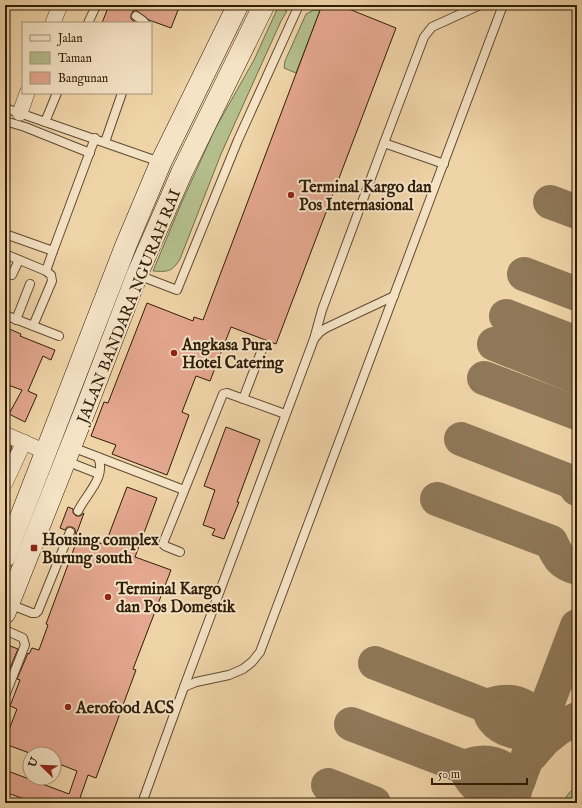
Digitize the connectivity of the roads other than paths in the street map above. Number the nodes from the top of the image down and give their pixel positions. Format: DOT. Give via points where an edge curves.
graph roads {
  1 [pos="60,5"];
  2 [pos="98,5"];
  3 [pos="238,5"];
  4 [pos="264,5"];
  5 [pos="299,5"];
  6 [pos="480,5"];
  7 [pos="503,5"];
  8 [pos="136,16"];
  9 [pos="53,22"];
  10 [pos="88,22"];
  11 [pos="144,22"];
  12 [pos="222,38"];
  13 [pos="243,48"];
  14 [pos="27,94"];
  15 [pos="57,94"];
  16 [pos="122,94"];
  17 [pos="5,108"];
  18 [pos="20,112"];
  19 [pos="5,121"];
  20 [pos="45,122"];
  21 [pos="95,138"];
  22 [pos="105,142"];
  23 [pos="384,143"];
  24 [pos="90,153"];
  25 [pos="161,162"];
  26 [pos="444,164"];
  27 [pos="5,234"];
  28 [pos="53,252"];
  29 [pos="5,254"];
  30 [pos="19,260"];
  31 [pos="46,271"];
  32 [pos="137,275"];
  33 [pos="12,276"];
  34 [pos="30,284"];
  35 [pos="394,296"];
  36 [pos="5,315"];
  37 [pos="16,320"];
  38 [pos="33,326"];
  39 [pos="59,336"];
  40 [pos="314,339"];
  41 [pos="263,347"];
  42 [pos="243,399"];
  43 [pos="285,414"];
  44 [pos="5,434"];
  45 [pos="24,442"];
  46 [pos="46,452"];
  47 [pos="68,454"];
  48 [pos="98,457"];
  49 [pos="99,474"];
  50 [pos="5,483"];
  51 [pos="184,490"];
  52 [pos="78,511"];
  53 [pos="70,532"];
  54 [pos="9,535"];
  55 [pos="180,552"];
  56 [pos="5,557"];
  57 [pos="6,606"];
  58 [pos="5,630"];
  59 [pos="184,687"];
  60 [pos="5,696"];
  61 [pos="142,803"];
  1 -- 9 [label="street"];
  2 -- 10 [label="lane"];
  3 -- 12 [label="street, JALAN BANDARA NGURAH RAI"];
  4 -- 13 [label="street, JALAN BANDARA NGURAH RAI"];
  5 -- 32 [label="lane" via="238,140 177,290"];
  6 -- 23 [label="lane" via="432,27 424,37"];
  7 -- 26 [label="lane"];
  8 -- 11 [label="lane"];
  12 -- 13 [label="street"];
  12 -- 25 [label="street, JALAN BANDARA NGURAH RAI"];
  13 -- 32 [label="street, JALAN BANDARA NGURAH RAI" via="182,172"];
  14 -- 18 [label="street"];
  15 -- 20 [label="lane"];
  16 -- 22 [label="lane"];
  17 -- 18 [label="lane"];
  18 -- 20 [label="lane"];
  19 -- 24 [label="lane"];
  20 -- 21 [label="lane"];
  21 -- 22 [label="lane"];
  21 -- 24 [label="lane"];
  22 -- 25 [label="lane"];
  23 -- 26 [label="lane"];
  23 -- 40 [label="lane" via="322,310"];
  24 -- 28 [label="lane"];
  25 -- 46 [label="street, JALAN BANDARA NGURAH RAI" via="126,244"];
  26 -- 35 [label="lane"];
  27 -- 28 [label="lane"];
  28 -- 31 [label="lane"];
  29 -- 30 [label="lane"];
  30 -- 31 [label="lane"];
  30 -- 33 [label="lane"];
  31 -- 38 [label="lane" via="51,275 52,281"];
  32 -- 47 [label="street, JALAN BANDARA NGURAH RAI"];
  34 -- 37 [label="lane"];
  35 -- 40 [label="lane" via="326,328"];
  35 -- 59 [label="lane" via="260,652 243,669"];
  36 -- 37 [label="lane"];
  37 -- 38 [label="lane"];
  38 -- 39 [label="lane"];
  40 -- 43 [label="lane"];
  41 -- 42 [label="lane"];
  42 -- 43 [label="lane"];
  42 -- 51 [label="lane" via="225,393 221,396"];
  43 -- 59 [label="lane"];
  44 -- 45 [label="street"];
  45 -- 46 [label="street"];
  45 -- 50 [label="street"];
  46 -- 54 [label="street, JALAN BANDARA NGURAH RAI"];
  47 -- 48 [label="lane"];
  47 -- 49 [label="lane"];
  47 -- 57 [label="street, JALAN BANDARA NGURAH RAI"];
  48 -- 49 [label="lane" via="101,468"];
  48 -- 51 [label="lane"];
  49 -- 52 [label="lane"];
  51 -- 55 [label="lane" via="163,544"];
  53 -- 57 [label="lane" via="38,611 32,613"];
  54 -- 56 [label="street, JALAN BANDARA NGURAH RAI"];
  58 -- 60 [label="lane" via="24,638 25,645"];
  59 -- 61 [label="lane"];
}
